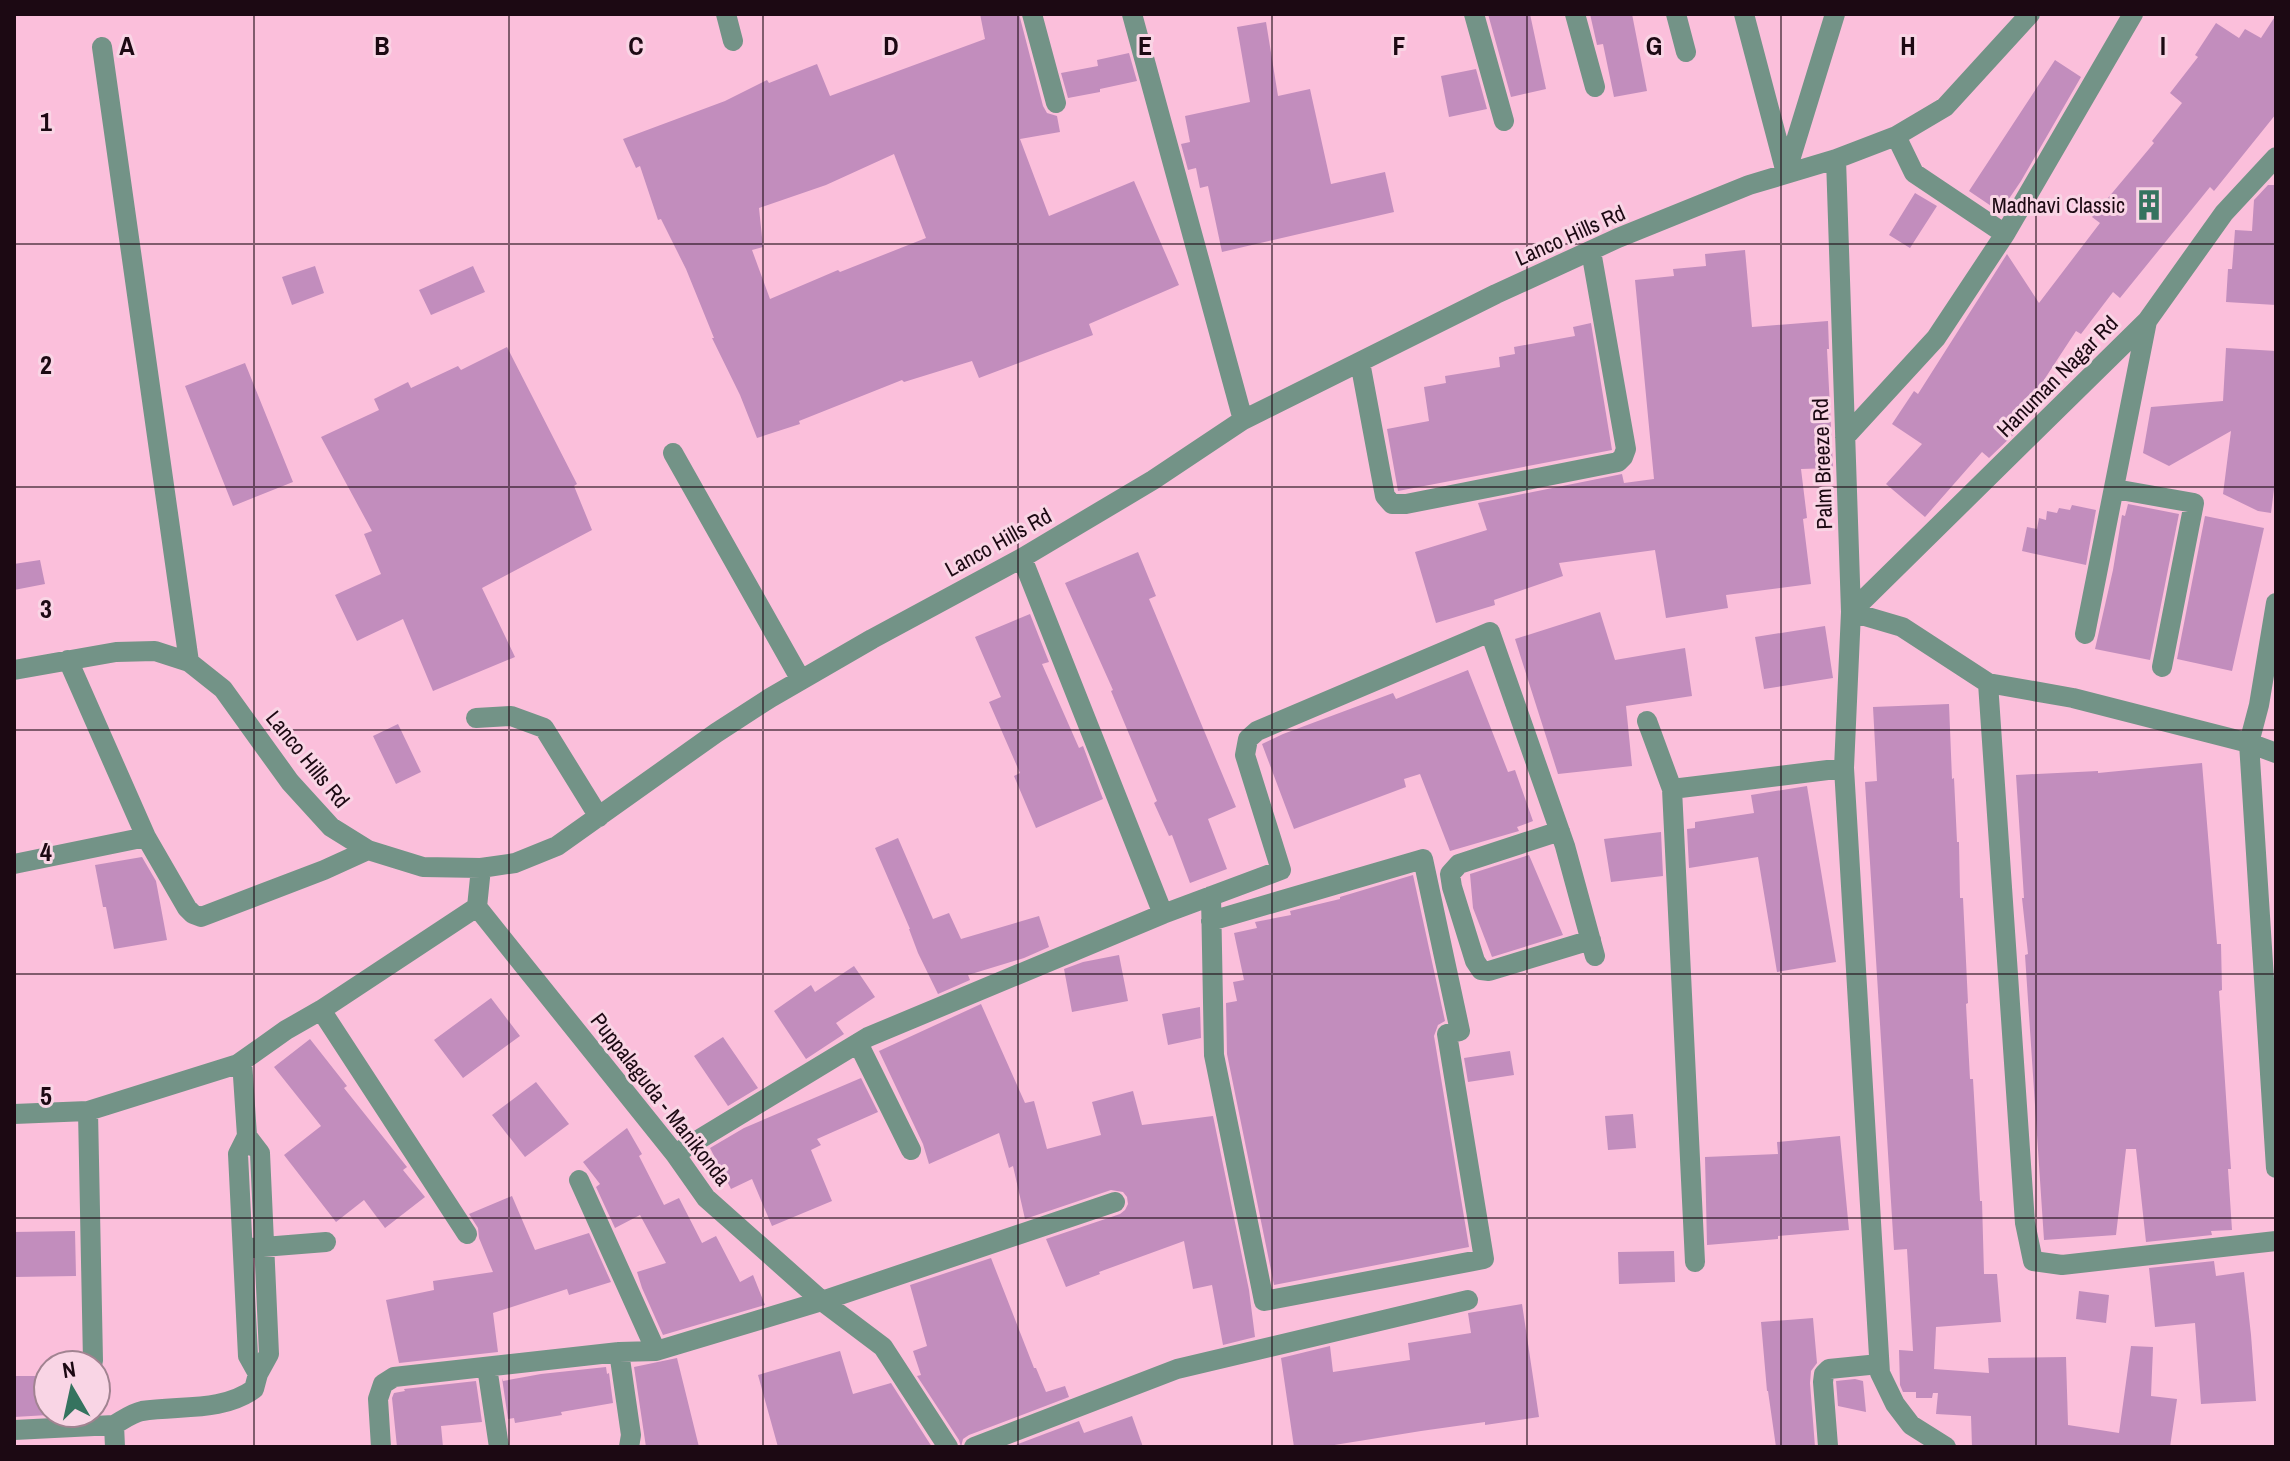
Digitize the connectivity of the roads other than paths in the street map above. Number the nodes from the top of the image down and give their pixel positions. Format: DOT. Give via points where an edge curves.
graph roads {
  1 [pos="726,14"];
  2 [pos="1032,14"];
  3 [pos="1132,14"];
  4 [pos="1474,14"];
  5 [pos="1575,14"];
  6 [pos="1676,14"];
  7 [pos="1744,14"];
  8 [pos="1835,14"];
  9 [pos="2030,14"];
  10 [pos="2133,14"];
  11 [pos="733,41"];
  12 [pos="102,47"];
  13 [pos="1686,52"];
  14 [pos="1595,87"];
  15 [pos="1056,103"];
  16 [pos="1504,121"];
  17 [pos="1896,136"];
  18 [pos="2276,157"];
  19 [pos="1836,159"];
  20 [pos="1786,173"];
  21 [pos="2005,234"];
  22 [pos="1591,251"];
  23 [pos="2147,321"];
  24 [pos="1360,362"];
  25 [pos="1243,420"];
  26 [pos="1845,437"];
  27 [pos="673,453"];
  28 [pos="2115,489"];
  29 [pos="1022,558"];
  30 [pos="2276,603"];
  31 [pos="1851,612"];
  32 [pos="2085,634"];
  33 [pos="68,660"];
  34 [pos="189,662"];
  35 [pos="2162,667"];
  36 [pos="14,670"];
  37 [pos="801,680"];
  38 [pos="1988,683"];
  39 [pos="476,718"];
  40 [pos="1647,721"];
  41 [pos="2249,743"];
  42 [pos="2276,753"];
  43 [pos="1844,768"];
  44 [pos="1672,789"];
  45 [pos="599,817"];
  46 [pos="1560,831"];
  47 [pos="146,837"];
  48 [pos="368,850"];
  49 [pos="14,864"];
  50 [pos="481,868"];
  51 [pos="1211,896"];
  52 [pos="477,907"];
  53 [pos="1163,914"];
  54 [pos="1211,921"];
  55 [pos="321,1010"];
  56 [pos="858,1043"];
  57 [pos="242,1061"];
  58 [pos="88,1111"];
  59 [pos="14,1114"];
  60 [pos="911,1150"];
  61 [pos="675,1154"];
  62 [pos="2276,1168"];
  63 [pos="579,1180"];
  64 [pos="1115,1202"];
  65 [pos="467,1234"];
  66 [pos="2276,1241"];
  67 [pos="326,1242"];
  68 [pos="253,1248"];
  69 [pos="1695,1262"];
  70 [pos="1468,1300"];
  71 [pos="822,1301"];
  72 [pos="93,1349"];
  73 [pos="656,1351"];
  74 [pos="619,1352"];
  75 [pos="1879,1364"];
  76 [pos="487,1367"];
  77 [pos="114,1425"];
  78 [pos="14,1430"];
  79 [pos="1828,1446"];
  80 [pos="115,1447"];
  81 [pos="381,1447"];
  82 [pos="499,1447"];
  83 [pos="629,1447"];
  84 [pos="948,1447"];
  85 [pos="974,1447"];
  86 [pos="1946,1447"];
  1 -- 11 [label="street"];
  2 -- 15 [label="street"];
  3 -- 25 [label="street"];
  4 -- 16 [label="street"];
  5 -- 14 [label="street"];
  6 -- 13 [label="street"];
  7 -- 20 [label="street"];
  8 -- 20 [label="street"];
  9 -- 17 [label="street, Lanco Hills Rd" via="1945,107"];
  10 -- 21 [label="street"];
  12 -- 34 [label="street"];
  17 -- 19 [label="street, Lanco Hills Rd"];
  17 -- 21 [label="street" via="1914,173"];
  18 -- 23 [label="street, Hanuman Nagar Rd" via="2224,213"];
  19 -- 20 [label="street, Lanco Hills Rd"];
  19 -- 26 [label="street, Palm Breeze Rd"];
  20 -- 22 [label="street, Lanco Hills Rd"];
  21 -- 26 [label="street" via="1936,338"];
  22 -- 24 [label="street, Lanco Hills Rd"];
  22 -- 24 [label="street" via="1626,449 1618,462 1392,504 1385,496"];
  23 -- 28 [label="street"];
  23 -- 31 [label="street, Hanuman Nagar Rd"];
  24 -- 25 [label="street, Lanco Hills Rd"];
  25 -- 29 [label="street, Lanco Hills Rd"];
  26 -- 31 [label="street, Palm Breeze Rd"];
  27 -- 37 [label="street"];
  28 -- 32 [label="street"];
  28 -- 35 [label="street" via="2194,503"];
  29 -- 37 [label="street, Lanco Hills Rd"];
  29 -- 53 [label="street"];
  30 -- 41 [label="street"];
  31 -- 38 [label="street" via="1902,627"];
  31 -- 43 [label="street, Palm Breeze Rd"];
  33 -- 34 [label="street, Lanco Hills Rd" via="155,651"];
  33 -- 36 [label="street, Lanco Hills Rd"];
  33 -- 47 [label="street"];
  34 -- 48 [label="street, Lanco Hills Rd" via="223,689 290,782 331,827"];
  37 -- 45 [label="street, Lanco Hills Rd"];
  38 -- 41 [label="street" via="2073,698"];
  38 -- 66 [label="street" via="2025,1223 2033,1261 2062,1265"];
  39 -- 45 [label="street" via="511,716 544,728"];
  40 -- 44 [label="street"];
  41 -- 42 [label="street"];
  41 -- 62 [label="street"];
  43 -- 44 [label="street"];
  43 -- 75 [label="street, Palm Breeze Rd"];
  44 -- 69 [label="street"];
  45 -- 50 [label="street, Lanco Hills Rd" via="557,846 515,863"];
  46 -- 46 [label="street" via="1593,948 1481,970 1450,874 1459,864"];
  46 -- 51 [label="street" via="1490,632 1248,739 1245,755 1281,870"];
  47 -- 48 [label="street" via="187,908 201,917"];
  47 -- 49 [label="street"];
  48 -- 50 [label="street, Lanco Hills Rd" via="423,867"];
  50 -- 52 [label="street"];
  51 -- 53 [label="street"];
  51 -- 54 [label="street"];
  52 -- 55 [label="street"];
  52 -- 61 [label="street, Puppalaguda - Manikonda"];
  53 -- 56 [label="street"];
  54 -- 54 [label="street" via="1214,1055 1264,1301 1484,1259 1447,1034 1460,1031 1423,859"];
  55 -- 57 [label="street"];
  55 -- 65 [label="street"];
  56 -- 60 [label="street"];
  56 -- 61 [label="street"];
  57 -- 58 [label="street"];
  57 -- 68 [label="street" via="247,1136 238,1154"];
  58 -- 59 [label="street"];
  58 -- 72 [label="street"];
  61 -- 71 [label="street, Puppalaguda - Manikonda" via="706,1198"];
  63 -- 73 [label="street"];
  64 -- 71 [label="street"];
  67 -- 68 [label="street"];
  68 -- 77 [label="street" via="256,1309 248,1356 258,1374 254,1389 221,1404 138,1411"];
  70 -- 85 [label="street" via="1177,1369"];
  71 -- 73 [label="street"];
  71 -- 84 [label="street, Puppalaguda - Manikonda" via="883,1347"];
  73 -- 74 [label="street"];
  74 -- 76 [label="street"];
  74 -- 83 [label="street"];
  75 -- 79 [label="street" via="1829,1369 1824,1374"];
  75 -- 86 [label="street, Palm Breeze Rd" via="1895,1404 1911,1425"];
  76 -- 81 [label="street" via="394,1377 383,1384 378,1399"];
  76 -- 82 [label="street"];
  77 -- 78 [label="street"];
  77 -- 80 [label="street"];
}
